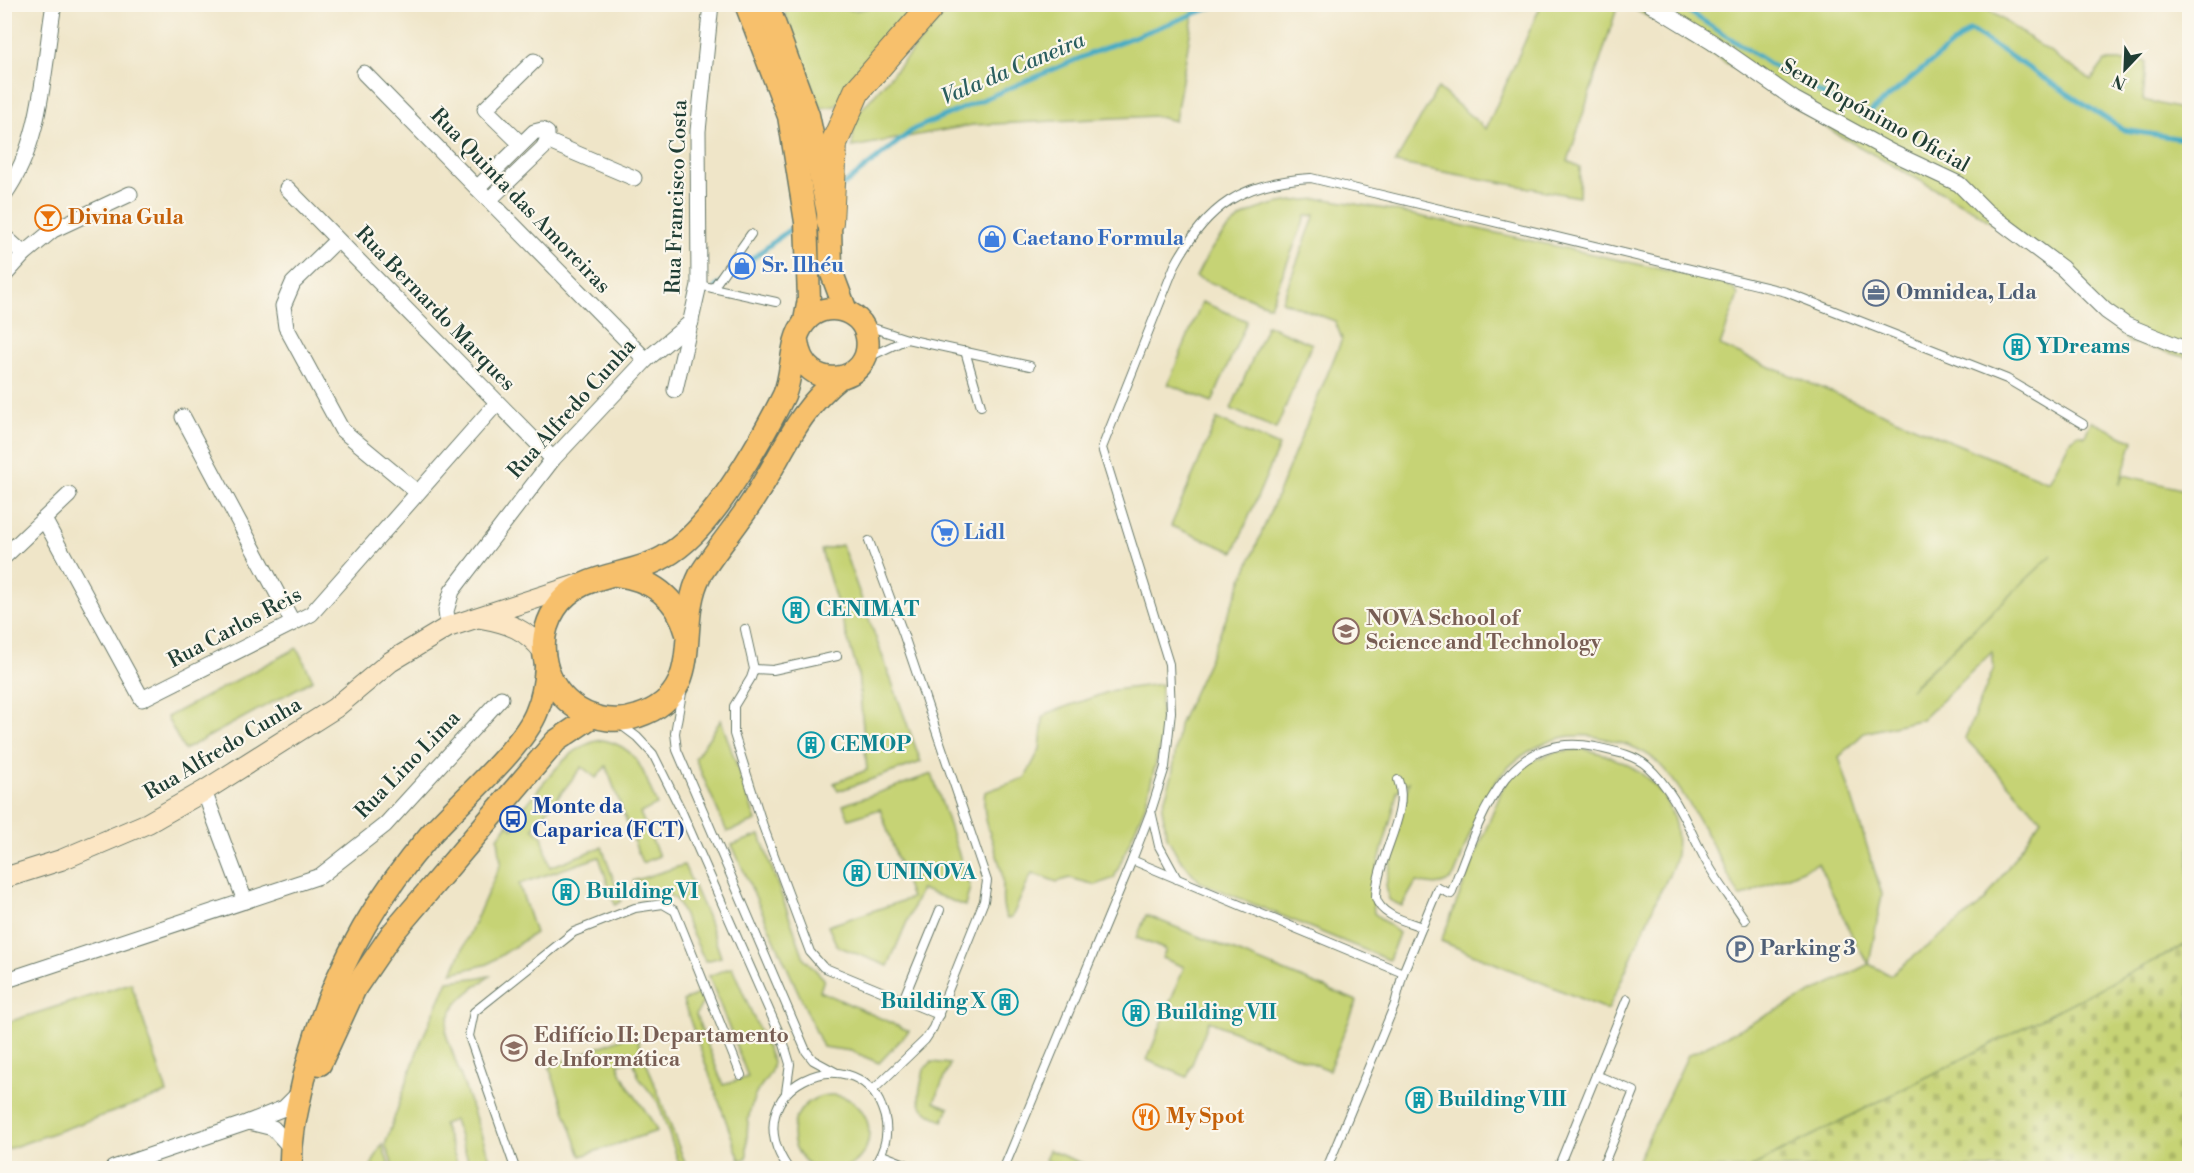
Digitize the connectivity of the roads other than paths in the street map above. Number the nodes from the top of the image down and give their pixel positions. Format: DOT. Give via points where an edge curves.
graph roads {
  1 [pos="54,4"];
  2 [pos="711,4"];
  3 [pos="746,4"];
  4 [pos="767,4"];
  5 [pos="933,4"];
  6 [pos="1650,4"];
  7 [pos="534,61"];
  8 [pos="364,73"];
  9 [pos="547,141"];
  10 [pos="521,144"];
  11 [pos="634,178"];
  12 [pos="287,188"];
  13 [pos="477,188"];
  14 [pos="130,194"];
  15 [pos="4,195"];
  16 [pos="489,200"];
  17 [pos="830,222"];
  18 [pos="751,234"];
  19 [pos="4,236"];
  20 [pos="337,240"];
  21 [pos="24,254"];
  22 [pos="4,276"];
  23 [pos="706,287"];
  24 [pos="776,302"];
  25 [pos="854,318"];
  26 [pos="691,322"];
  27 [pos="801,331"];
  28 [pos="907,339"];
  29 [pos="965,351"];
  30 [pos="2190,351"];
  31 [pos="864,358"];
  32 [pos="646,360"];
  33 [pos="1030,366"];
  34 [pos="840,377"];
  35 [pos="675,390"];
  36 [pos="497,403"];
  37 [pos="981,406"];
  38 [pos="183,417"];
  39 [pos="2083,424"];
  40 [pos="554,459"];
  41 [pos="417,492"];
  42 [pos="69,495"];
  43 [pos="45,521"];
  44 [pos="869,542"];
  45 [pos="4,557"];
  46 [pos="616,575"];
  47 [pos="587,581"];
  48 [pos="479,618"];
  49 [pos="293,623"];
  50 [pos="448,627"];
  51 [pos="745,629"];
  52 [pos="687,636"];
  53 [pos="837,656"];
  54 [pos="545,659"];
  55 [pos="686,664"];
  56 [pos="754,669"];
  57 [pos="501,698"];
  58 [pos="599,718"];
  59 [pos="1398,780"];
  60 [pos="204,791"];
  61 [pos="1152,811"];
  62 [pos="1132,860"];
  63 [pos="4,878"];
  64 [pos="1177,879"];
  65 [pos="245,901"];
  66 [pos="940,910"];
  67 [pos="1745,920"];
  68 [pos="1422,927"];
  69 [pos="1403,973"];
  70 [pos="4,981"];
  71 [pos="1627,999"];
  72 [pos="903,1000"];
  73 [pos="939,1015"];
  74 [pos="837,1073"];
  75 [pos="741,1075"];
  76 [pos="1596,1075"];
  77 [pos="301,1091"];
  78 [pos="873,1091"];
  79 [pos="786,1092"];
  80 [pos="249,1122"];
  81 [pos="882,1155"];
  82 [pos="289,1161"];
  83 [pos="113,1168"];
  84 [pos="299,1168"];
  85 [pos="515,1168"];
  86 [pos="788,1168"];
  87 [pos="873,1168"];
  88 [pos="915,1168"];
  89 [pos="1004,1168"];
  90 [pos="1327,1168"];
  91 [pos="1558,1168"];
  92 [pos="1602,1168"];
  1 -- 15 [label="street" via="32,139 19,173"];
  2 -- 23 [label="street, Rua Francisco Costa" via="698,131"];
  3 -- 27 [label="main road" via="789,116 806,222 809,299"];
  4 -- 17 [label="main road" via="808,115"];
  5 -- 17 [label="highway" via="857,91 834,143"];
  6 -- 30 [label="street, Sem Topónimo Oficial" via="1794,99 1891,153 1959,184 1986,211 2062,268 2126,326"];
  7 -- 10 [label="street" via="485,109"];
  8 -- 13 [label="street, Rua Quinta das Amoreiras"];
  9 -- 10 [label="street" via="547,133 542,130"];
  9 -- 11 [label="street"];
  9 -- 16 [label="street"];
  10 -- 13 [label="street"];
  12 -- 20 [label="street, Rua Bernardo Marques"];
  13 -- 16 [label="street, Rua Quinta das Amoreiras"];
  14 -- 21 [label="street" via="53,230"];
  16 -- 32 [label="street, Rua Quinta das Amoreiras"];
  17 -- 25 [label="main road" via="831,271"];
  18 -- 23 [label="lane"];
  19 -- 21 [label="street"];
  20 -- 36 [label="street, Rua Bernardo Marques"];
  20 -- 41 [label="street" via="293,283 283,306 286,327 342,430"];
  21 -- 22 [label="street"];
  23 -- 24 [label="lane"];
  23 -- 26 [label="street, Rua Francisco Costa"];
  25 -- 27 [label="main road" via="824,309"];
  25 -- 28 [label="lane"];
  25 -- 31 [label="main road" via="868,347"];
  26 -- 32 [label="street, Rua Alfredo Cunha"];
  26 -- 35 [label="street, Rua Francisco Costa"];
  27 -- 34 [label="main road" via="798,353 812,372"];
  27 -- 46 [label="main road" via="785,393 718,505 674,551"];
  28 -- 29 [label="lane"];
  28 -- 31 [label="lane"];
  29 -- 33 [label="lane"];
  29 -- 37 [label="lane"];
  31 -- 34 [label="main road" via="857,368"];
  32 -- 40 [label="street, Rua Alfredo Cunha"];
  34 -- 52 [label="main road" via="798,421 755,498 700,574 690,602"];
  36 -- 40 [label="street, Rua Bernardo Marques"];
  36 -- 41 [label="street, Rua Carlos Reis"];
  38 -- 49 [label="street"];
  39 -- 61 [label="lane" via="2007,379 1786,292 1311,178 1251,188 1229,199 1189,239 1102,448 1169,664 1170,723 1165,767"];
  40 -- 50 [label="street, Rua Alfredo Cunha" via="452,591 446,611"];
  41 -- 49 [label="street, Rua Carlos Reis" via="320,607"];
  42 -- 43 [label="street"];
  43 -- 45 [label="street"];
  43 -- 49 [label="street, Rua Carlos Reis" via="142,699"];
  44 -- 73 [label="lane" via="987,881 984,901"];
  46 -- 47 [label="main road"];
  46 -- 52 [label="main road" via="644,581 668,597 684,621"];
  47 -- 48 [label="street, Rua Alfredo Cunha"];
  47 -- 54 [label="main road" via="563,598 554,610 548,623"];
  48 -- 50 [label="street, Rua Alfredo Cunha"];
  48 -- 54 [label="street, Rua Alfredo Cunha" via="526,632"];
  50 -- 60 [label="street, Rua Alfredo Cunha" via="390,662 335,708"];
  51 -- 56 [label="lane"];
  52 -- 55 [label="main road"];
  53 -- 56 [label="lane" via="773,670"];
  54 -- 58 [label="main road" via="560,693 570,703"];
  54 -- 77 [label="main road" via="544,688 532,723 430,835 387,889 339,970"];
  55 -- 58 [label="main road" via="674,691 655,708 632,718"];
  55 -- 74 [label="lane" via="676,720 677,750 806,1052"];
  56 -- 72 [label="lane" via="734,706 734,734 763,826 810,951 823,967"];
  57 -- 65 [label="street, Rua Lino Lima" via="376,832 320,876"];
  58 -- 79 [label="lane" via="626,728 653,754 784,1044 790,1064"];
  58 -- 84 [label="main road" via="556,741 391,935 356,988 321,1064 305,1121"];
  59 -- 68 [label="lane" via="1402,807 1385,851 1376,898 1386,912"];
  60 -- 63 [label="street, Rua Alfredo Cunha" via="148,823 61,860"];
  60 -- 65 [label="street"];
  61 -- 62 [label="lane"];
  61 -- 64 [label="lane" via="1159,846"];
  62 -- 64 [label="lane"];
  62 -- 89 [label="lane"];
  64 -- 69 [label="lane"];
  65 -- 70 [label="street, Rua Lino Lima"];
  66 -- 72 [label="lane"];
  67 -- 68 [label="lane" via="1705,860 1666,787 1646,765 1620,753 1583,745 1550,748 1526,759 1503,778 1487,805 1451,894 1438,888"];
  68 -- 69 [label="lane"];
  69 -- 90 [label="lane" via="1395,1004"];
  71 -- 76 [label="lane"];
  72 -- 73 [label="lane"];
  73 -- 78 [label="lane" via="926,1040"];
  74 -- 78 [label="lane" via="855,1078"];
  74 -- 79 [label="lane" via="816,1074"];
  75 -- 85 [label="lane" via="675,911 663,904 635,908 574,932 474,1012 469,1024 468,1036"];
  76 -- 91 [label="lane"];
  76 -- 92 [label="lane" via="1634,1091"];
  77 -- 80 [label="street" via="284,1108"];
  77 -- 82 [label="main road"];
  78 -- 81 [label="lane" via="887,1120"];
  79 -- 86 [label="lane" via="775,1110 772,1130 776,1152"];
  80 -- 82 [label="street" via="273,1128"];
  80 -- 83 [label="street"];
  81 -- 87 [label="lane"];
  81 -- 88 [label="lane"];
}
